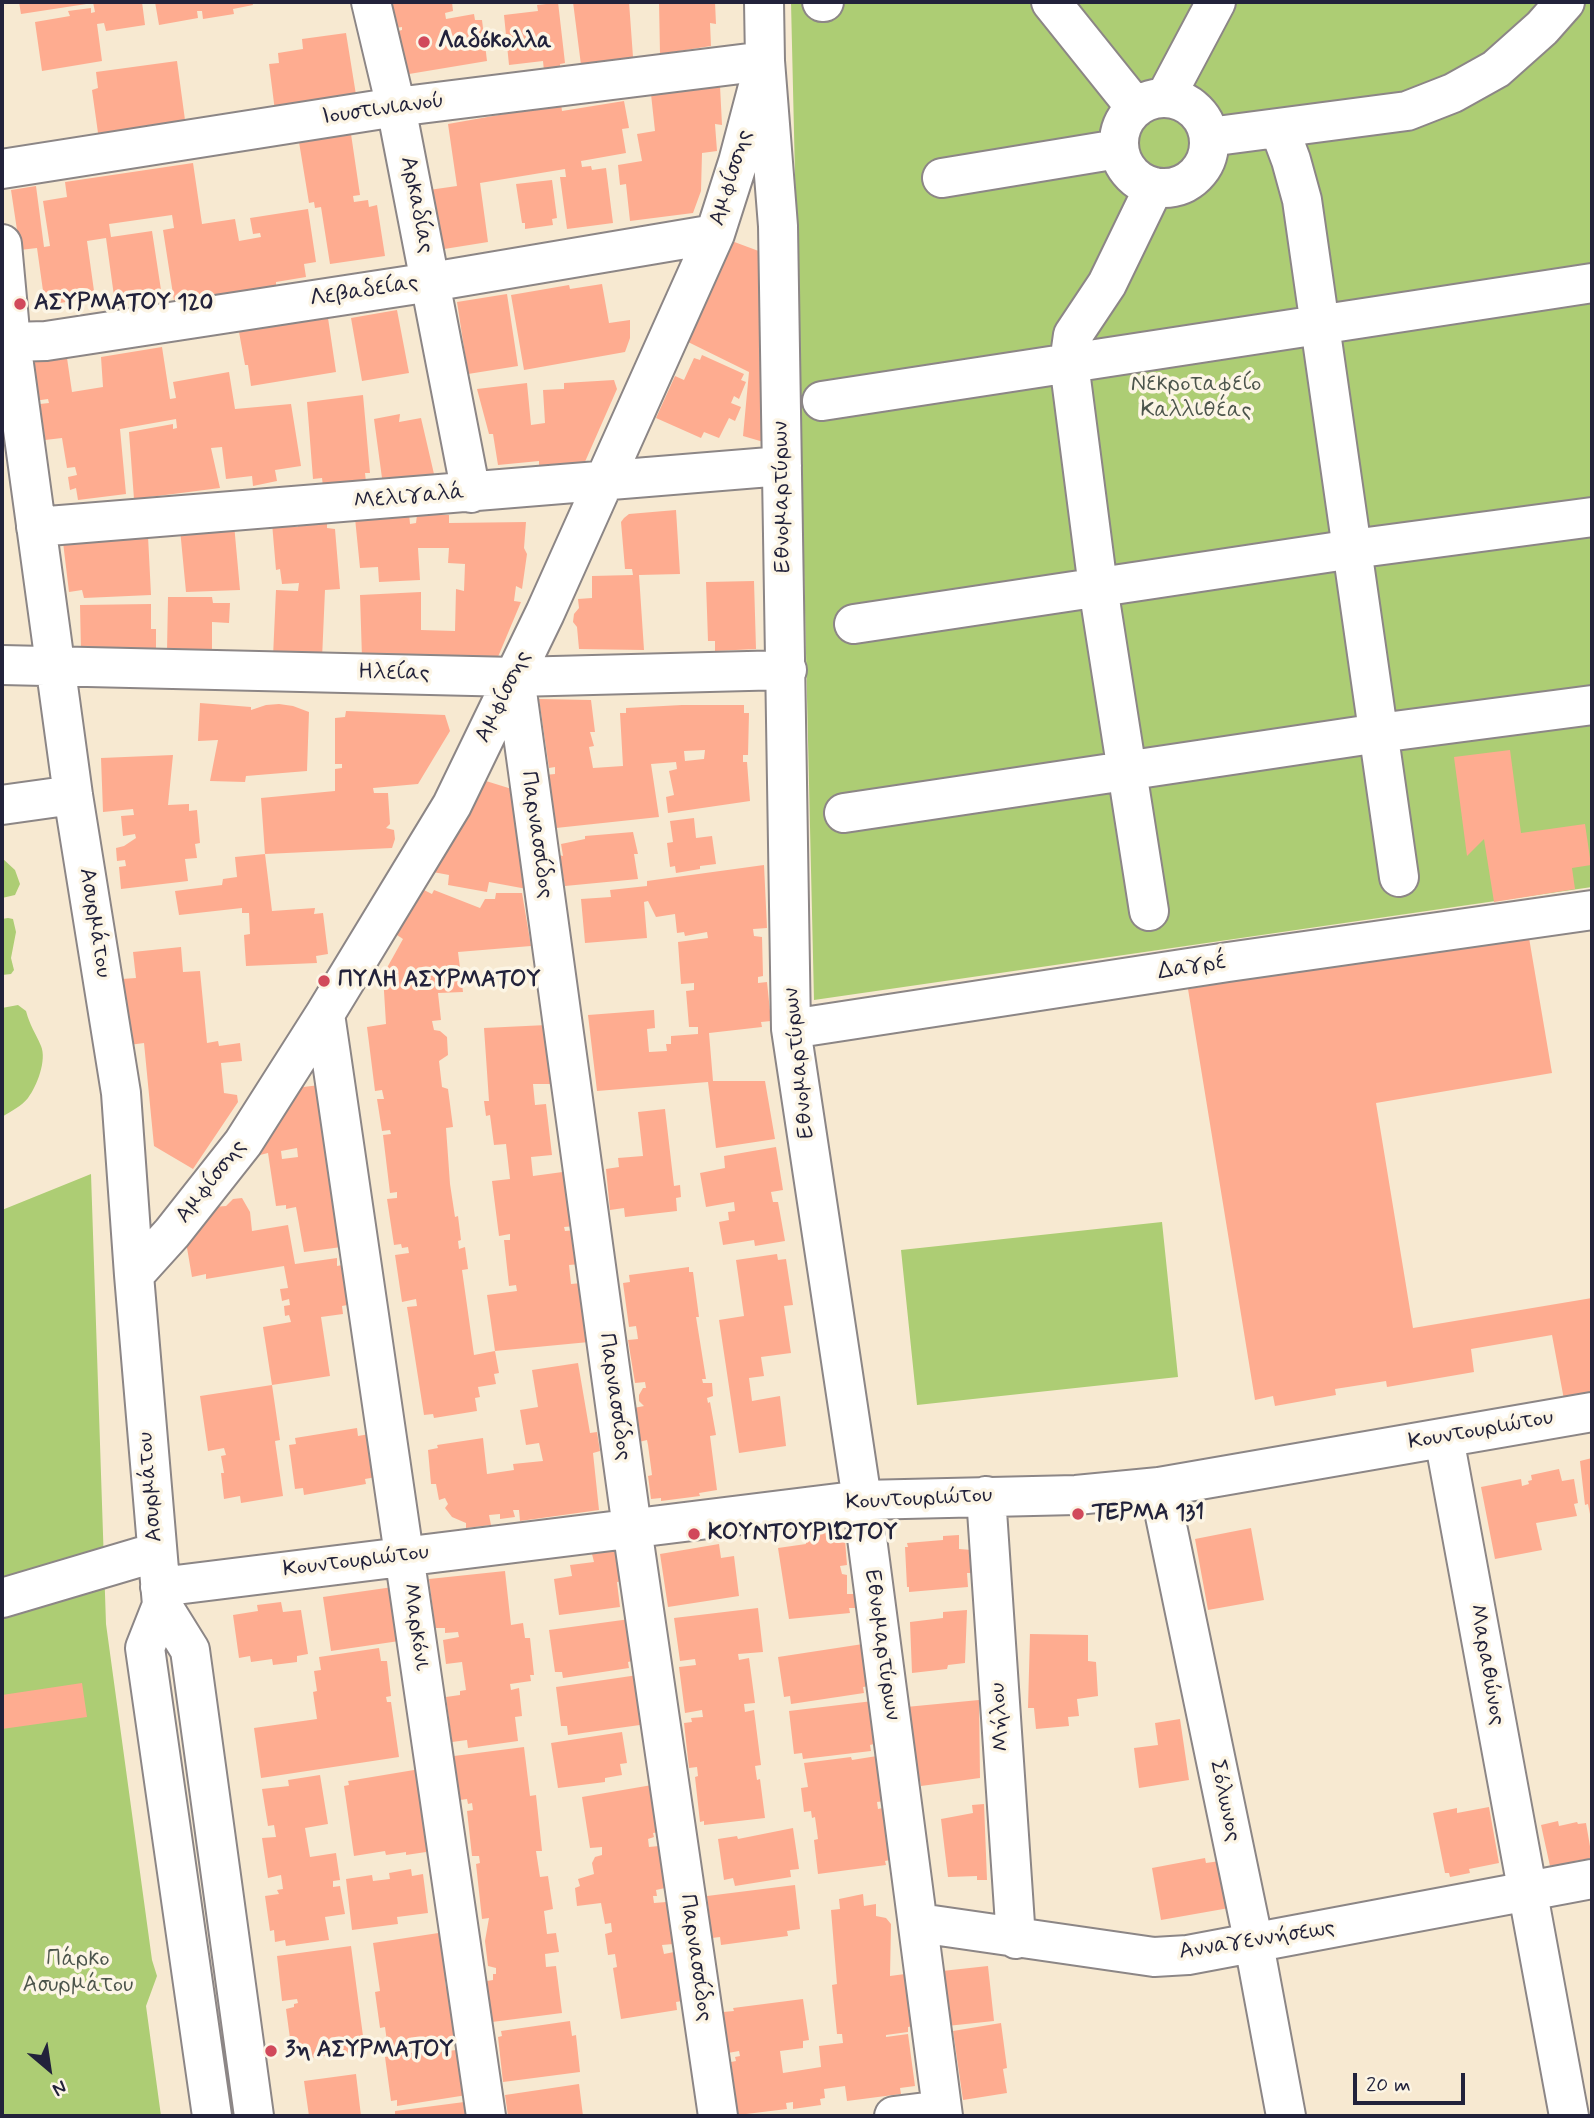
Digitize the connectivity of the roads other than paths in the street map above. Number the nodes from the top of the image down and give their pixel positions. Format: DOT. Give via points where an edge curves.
graph roads {
  1 [pos="371,2"];
  2 [pos="764,2"];
  3 [pos="1051,2"];
  4 [pos="1216,2"];
  5 [pos="1565,2"];
  6 [pos="765,61"];
  7 [pos="1150,103"];
  8 [pos="396,107"];
  9 [pos="1279,128"];
  10 [pos="1209,137"];
  11 [pos="1118,149"];
  12 [pos="2,169"];
  13 [pos="942,178"];
  14 [pos="1154,187"];
  15 [pos="715,234"];
  16 [pos="2,244"];
  17 [pos="431,282"];
  18 [pos="1592,283"];
  19 [pos="1320,325"];
  20 [pos="6,338"];
  21 [pos="1069,363"];
  22 [pos="822,401"];
  23 [pos="782,466"];
  24 [pos="605,481"];
  25 [pos="471,493"];
  26 [pos="1592,517"];
  27 [pos="36,527"];
  28 [pos="1353,549"];
  29 [pos="1098,587"];
  30 [pos="854,624"];
  31 [pos="2,665"];
  32 [pos="57,667"];
  33 [pos="787,670"];
  34 [pos="515,677"];
  35 [pos="1592,705"];
  36 [pos="1379,733"];
  37 [pos="1126,771"];
  38 [pos="73,796"];
  39 [pos="2,806"];
  40 [pos="844,813"];
  41 [pos="1399,877"];
  42 [pos="1592,910"];
  43 [pos="1149,911"];
  44 [pos="325,1014"];
  45 [pos="791,1029"];
  46 [pos="134,1275"];
  47 [pos="1592,1412"];
  48 [pos="1444,1438"];
  49 [pos="1159,1487"];
  50 [pos="986,1496"];
  51 [pos="862,1500"];
  52 [pos="632,1528"];
  53 [pos="404,1556"];
  54 [pos="160,1581"];
  55 [pos="2,1598"];
  56 [pos="1592,1879"];
  57 [pos="1527,1892"];
  58 [pos="919,1923"];
  59 [pos="1016,1939"];
  60 [pos="1254,1944"];
  61 [pos="942,2113"];
  62 [pos="212,2116"];
  63 [pos="254,2116"];
  64 [pos="486,2116"];
  65 [pos="719,2116"];
  66 [pos="894,2116"];
  67 [pos="1286,2116"];
  68 [pos="1569,2116"];
  1 -- 8 [label="street, Αρκαδίας"];
  2 -- 6 [label="street, Εθνομαρτύρων"];
  3 -- 7 [label="street"];
  4 -- 7 [label="street"];
  5 -- 9 [label="street" via="1496,69 1453,93 1407,110"];
  6 -- 8 [label="street, Ιουστινιανού"];
  6 -- 15 [label="street, Αμφίσσης"];
  6 -- 23 [label="street, Εθνομαρτύρων" via="778,226"];
  7 -- 10 [label="street" via="1181,101 1204,122"];
  7 -- 11 [label="street" via="1125,120"];
  8 -- 12 [label="street, Ιουστινιανού"];
  8 -- 17 [label="street, Αρκαδίας"];
  9 -- 10 [label="street"];
  9 -- 19 [label="street" via="1302,200"];
  10 -- 14 [label="street" via="1209,150 1194,178 1180,186"];
  11 -- 13 [label="street"];
  11 -- 14 [label="street" via="1132,177"];
  14 -- 21 [label="street" via="1107,284 1073,335"];
  15 -- 17 [label="street, Λεβαδείας"];
  15 -- 24 [label="street, Αμφίσσης"];
  16 -- 20 [label="street, Ασυρμάτου"];
  17 -- 20 [label="street, Λεβαδείας" via="46,341"];
  17 -- 25 [label="street, Αρκαδίας"];
  18 -- 19 [label="street"];
  19 -- 21 [label="street"];
  19 -- 28 [label="street"];
  20 -- 27 [label="street, Ασυρμάτου"];
  21 -- 22 [label="street"];
  21 -- 29 [label="street"];
  23 -- 24 [label="street, Μελιγαλά"];
  23 -- 33 [label="street, Εθνομαρτύρων"];
  24 -- 25 [label="street, Μελιγαλά"];
  24 -- 34 [label="street, Αμφίσσης"];
  25 -- 27 [label="street, Μελιγαλά"];
  26 -- 28 [label="street"];
  27 -- 32 [label="street, Ασυρμάτου"];
  28 -- 29 [label="street"];
  28 -- 36 [label="street"];
  29 -- 30 [label="street"];
  29 -- 37 [label="street"];
  31 -- 32 [label="street, Ηλείας"];
  32 -- 34 [label="street, Ηλείας"];
  32 -- 38 [label="street, Ασυρμάτου"];
  33 -- 34 [label="street, Ηλείας"];
  33 -- 45 [label="street, Εθνομαρτύρων"];
  34 -- 44 [label="street, Αμφίσσης" via="452,804"];
  34 -- 52 [label="street, Παρνασσίδος"];
  35 -- 36 [label="street"];
  36 -- 37 [label="street"];
  36 -- 41 [label="street"];
  37 -- 40 [label="street"];
  37 -- 43 [label="street"];
  38 -- 39 [label="street"];
  38 -- 46 [label="street, Ασυρμάτου" via="121,1093"];
  42 -- 45 [label="street, Δαγρέ"];
  44 -- 46 [label="street, Αμφίσσης" via="243,1143"];
  44 -- 53 [label="street, Μαρκόνι"];
  45 -- 51 [label="street, Εθνομαρτύρων"];
  46 -- 54 [label="street, Ασυρμάτου"];
  47 -- 48 [label="street, Κουντουριώτου"];
  48 -- 49 [label="street, Κουντουριώτου"];
  48 -- 57 [label="street, Μαραθώνος"];
  49 -- 50 [label="street, Κουντουριώτου" via="1076,1495"];
  49 -- 60 [label="street, Σόλωνος"];
  50 -- 51 [label="street, Κουντουριώτου"];
  50 -- 59 [label="street, Μήλου"];
  51 -- 52 [label="street, Κουντουριώτου"];
  51 -- 58 [label="street, Εθνομαρτύρων"];
  52 -- 53 [label="street, Κουντουριώτου"];
  52 -- 65 [label="street, Παρνασσίδος"];
  53 -- 54 [label="street, Κουντουριώτου"];
  53 -- 64 [label="street, Μαρκόνι"];
  54 -- 55 [label="street, Κουντουριώτου"];
  54 -- 62 [label="street, Ασυρμάτου" via="145,1648"];
  54 -- 63 [label="street, Ασυρμάτου" via="190,1650"];
  56 -- 57 [label="street, Ανναγεννήσεως"];
  57 -- 60 [label="street, Ανναγεννήσεως"];
  57 -- 68 [label="street, Μαραθώνος"];
  58 -- 59 [label="street, Ανναγεννήσεως"];
  58 -- 61 [label="street, Εθνομαρτύρων"];
  59 -- 60 [label="street, Ανναγεννήσεως" via="1154,1957"];
  60 -- 67 [label="street, Σόλωνος"];
  61 -- 66 [label="street"];
}
